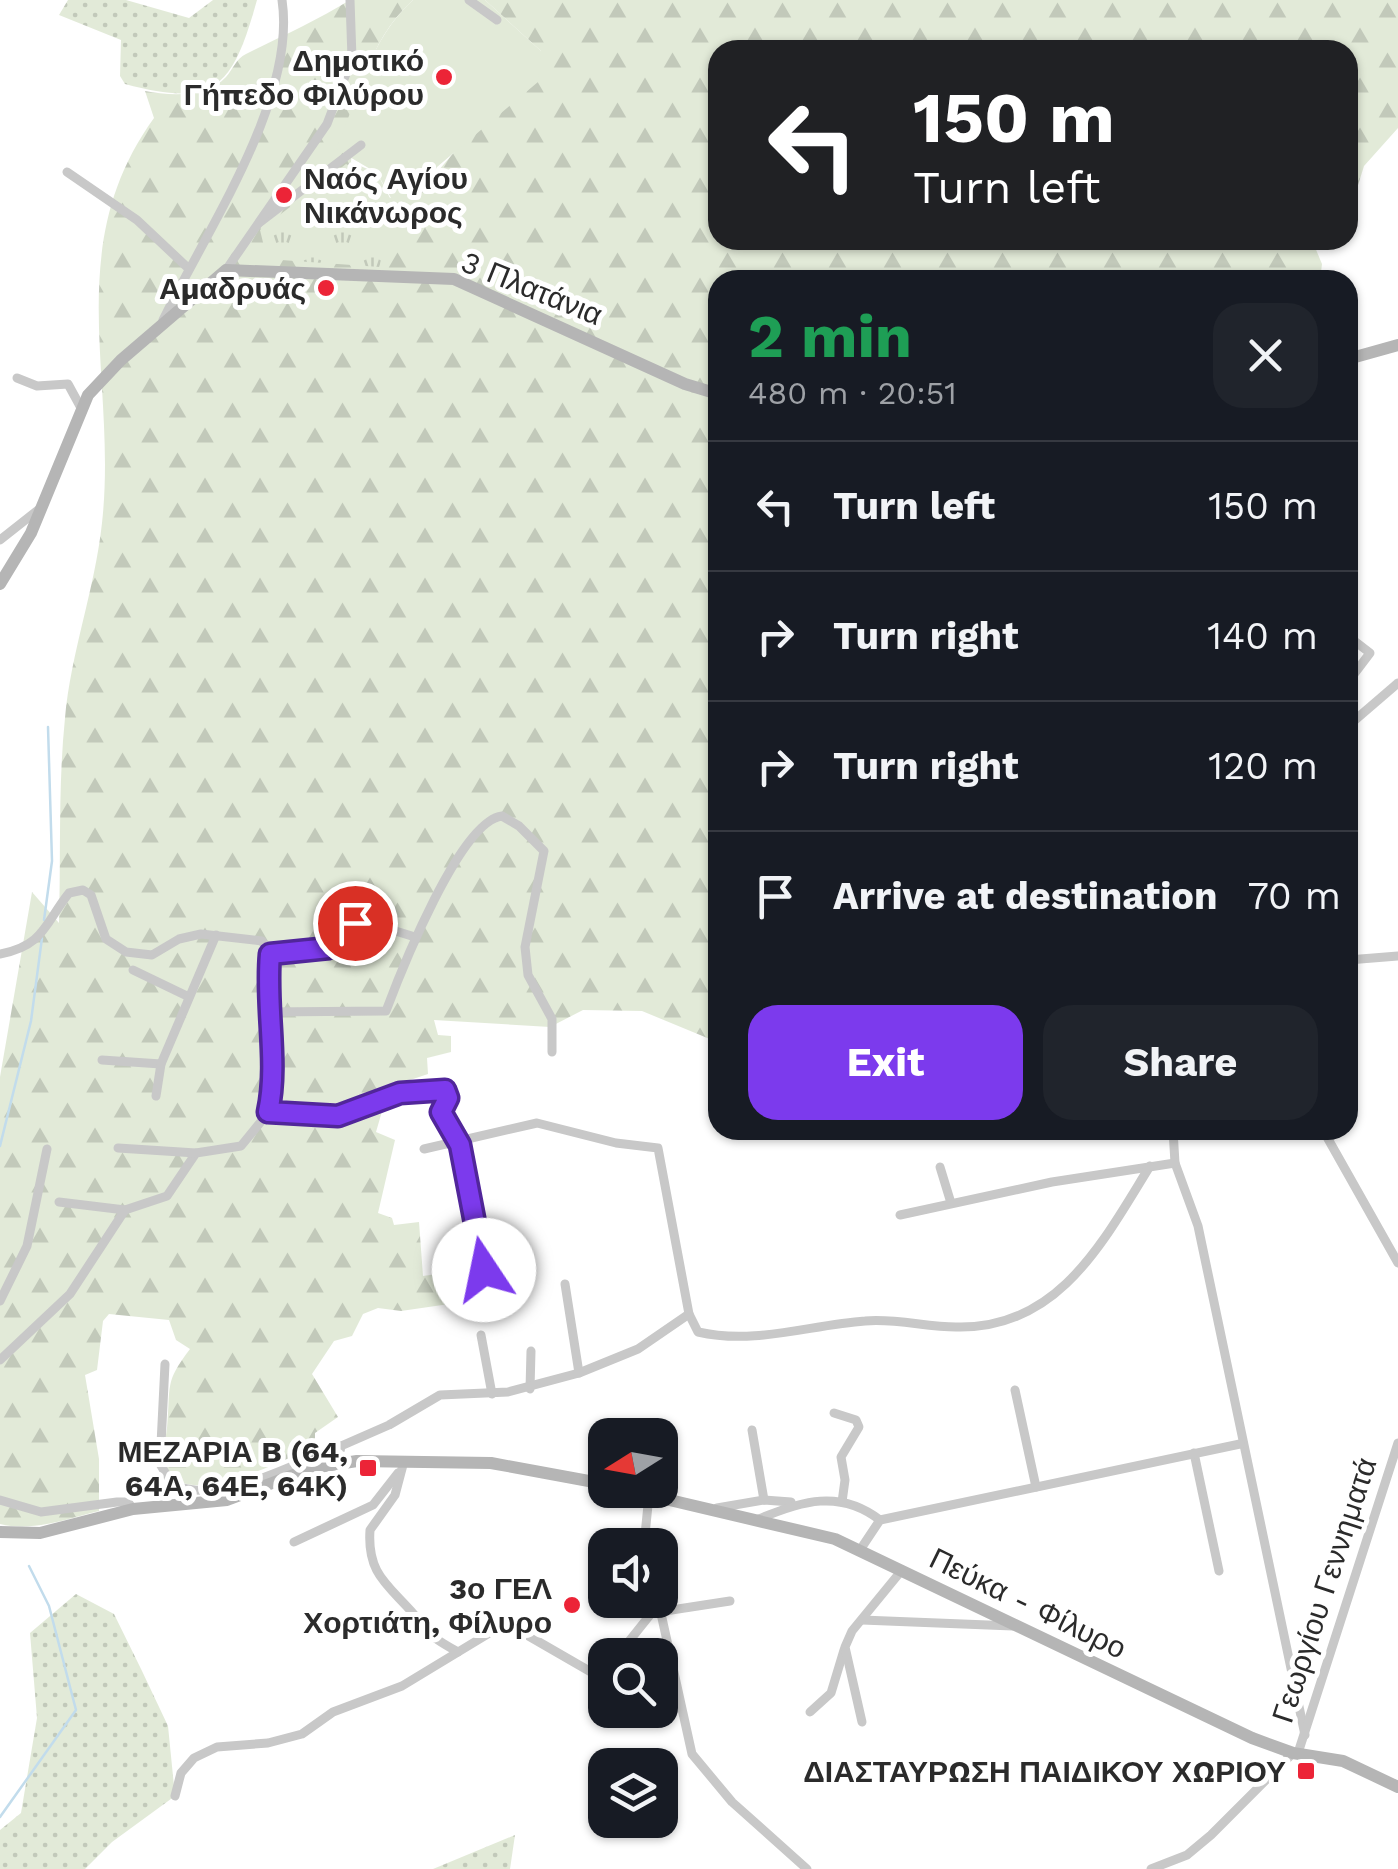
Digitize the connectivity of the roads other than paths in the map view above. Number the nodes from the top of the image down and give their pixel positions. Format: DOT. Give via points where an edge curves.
graph roads {
  1 [pos="282,0"];
  2 [pos="350,0"];
  3 [pos="469,0"];
  4 [pos="497,20"];
  5 [pos="361,145"];
  6 [pos="67,172"];
  7 [pos="256,224"];
  8 [pos="188,268"];
  9 [pos="226,270"];
  10 [pos="159,327"];
  11 [pos="1398,345"];
  12 [pos="1358,357"];
  13 [pos="17,378"];
  14 [pos="708,391"];
  15 [pos="80,406"];
  16 [pos="38,510"];
  17 [pos="0,540"];
  18 [pos="0,584"];
  19 [pos="1358,644"];
  20 [pos="1358,669"];
  21 [pos="1398,683"];
  22 [pos="1358,717"];
  23 [pos="216,935"];
  24 [pos="414,937"];
  25 [pos="0,954"];
  26 [pos="270,954"];
  27 [pos="1398,956"];
  28 [pos="1358,959"];
  29 [pos="133,970"];
  30 [pos="187,996"];
  31 [pos="266,1012"];
  32 [pos="552,1052"];
  33 [pos="102,1060"];
  34 [pos="161,1064"];
  35 [pos="156,1096"];
  36 [pos="268,1112"];
  37 [pos="1173,1140"];
  38 [pos="1329,1140"];
  39 [pos="459,1142"];
  40 [pos="118,1148"];
  41 [pos="47,1149"];
  42 [pos="424,1149"];
  43 [pos="196,1153"];
  44 [pos="1174,1163"];
  45 [pos="1150,1166"];
  46 [pos="940,1167"];
  47 [pos="58,1202"];
  48 [pos="951,1203"];
  49 [pos="125,1210"];
  50 [pos="900,1215"];
  51 [pos="1398,1263"];
  52 [pos="484,1270"];
  53 [pos="565,1284"];
  54 [pos="0,1301"];
  55 [pos="689,1314"];
  56 [pos="481,1335"];
  57 [pos="531,1351"];
  58 [pos="0,1360"];
  59 [pos="165,1364"];
  60 [pos="579,1373"];
  61 [pos="530,1388"];
  62 [pos="1015,1390"];
  63 [pos="492,1394"];
  64 [pos="834,1413"];
  65 [pos="752,1430"];
  66 [pos="1398,1443"];
  67 [pos="1240,1444"];
  68 [pos="341,1446"];
  69 [pos="1194,1454"];
  70 [pos="404,1462"];
  71 [pos="338,1463"];
  72 [pos="588,1481"];
  73 [pos="1036,1487"];
  74 [pos="0,1500"];
  75 [pos="764,1500"];
  76 [pos="678,1502"];
  77 [pos="794,1502"];
  78 [pos="842,1502"];
  79 [pos="132,1509"];
  80 [pos="710,1510"];
  81 [pos="760,1519"];
  82 [pos="880,1520"];
  83 [pos="0,1532"];
  84 [pos="294,1542"];
  85 [pos="860,1550"];
  86 [pos="902,1570"];
  87 [pos="1218,1571"];
  88 [pos="730,1601"];
  89 [pos="678,1605"];
  90 [pos="649,1618"];
  91 [pos="661,1618"];
  92 [pos="862,1620"];
  93 [pos="1021,1626"];
  94 [pos="632,1638"];
  95 [pos="845,1647"];
  96 [pos="458,1652"];
  97 [pos="588,1670"];
  98 [pos="810,1712"];
  99 [pos="862,1722"];
  100 [pos="1304,1735"];
  101 [pos="1296,1753"];
  102 [pos="1398,1787"];
  103 [pos="175,1796"];
  104 [pos="1168,1865"];
  105 [pos="808,1869"];
  106 [pos="1150,1869"];
  1 -- 8 [label="street" via="284,58 274,88"];
  2 -- 7 [label="street" via="348,77 327,124"];
  3 -- 4 [label="street"];
  5 -- 7 [label="street"];
  6 -- 8 [label="street" via="137,220"];
  7 -- 9 [label="street"];
  8 -- 10 [label="street"];
  9 -- 10 [label="main road"];
  9 -- 14 [label="main road, 3 Πλατάνια" via="454,280"];
  10 -- 15 [label="main road"];
  11 -- 12 [label="main road"];
  13 -- 15 [label="street" via="37,386 68,384"];
  15 -- 16 [label="main road"];
  16 -- 17 [label="street"];
  16 -- 18 [label="main road"];
  19 -- 20 [label="street" via="1370,653"];
  21 -- 22 [label="street"];
  23 -- 25 [label="street" via="179,940 152,955 126,952 106,939 91,895 83,890 68,893 32,942"];
  23 -- 26 [label="street" via="262,941"];
  23 -- 30 [label="street"];
  24 -- 26 [label="street" via="362,921 329,948"];
  24 -- 31 [label="street" via="386,1010"];
  24 -- 32 [label="street" via="485,820 502,816 520,826 544,851 525,947 528,976 552,1019"];
  26 -- 31 [label="street"];
  27 -- 28 [label="street"];
  29 -- 30 [label="street"];
  30 -- 34 [label="street"];
  31 -- 36 [label="street"];
  33 -- 34 [label="street"];
  34 -- 35 [label="street"];
  36 -- 39 [label="street" via="338,1116 400,1093 443,1090 448,1098 441,1114"];
  36 -- 43 [label="street" via="240,1146"];
  37 -- 44 [label="street"];
  38 -- 51 [label="street"];
  39 -- 42 [label="street"];
  39 -- 52 [label="street"];
  39 -- 55 [label="street" via="537,1122 658,1148"];
  40 -- 43 [label="street"];
  41 -- 54 [label="street" via="27,1246"];
  43 -- 49 [label="street" via="167,1196"];
  44 -- 45 [label="street"];
  44 -- 67 [label="street" via="1198,1226"];
  45 -- 48 [label="street"];
  45 -- 55 [label="street" via="1104,1244 1052,1299 1021,1312 960,1328 866,1321 759,1337 698,1332"];
  46 -- 48 [label="street"];
  47 -- 49 [label="street"];
  48 -- 50 [label="street"];
  49 -- 58 [label="street" via="70,1294"];
  53 -- 60 [label="street"];
  55 -- 60 [label="street" via="638,1349"];
  56 -- 63 [label="street"];
  57 -- 61 [label="street"];
  59 -- 68 [label="street" via="160,1464 172,1484 194,1492 241,1483"];
  60 -- 61 [label="street"];
  61 -- 63 [label="street"];
  62 -- 73 [label="street"];
  63 -- 68 [label="street" via="440,1396"];
  64 -- 78 [label="street" via="859,1427 841,1457"];
  65 -- 75 [label="street"];
  66 -- 100 [label="street, Γεωργίου Γεννηματά"];
  67 -- 69 [label="street"];
  67 -- 100 [label="street"];
  68 -- 71 [label="street"];
  69 -- 73 [label="street"];
  69 -- 87 [label="street"];
  70 -- 71 [label="main road"];
  70 -- 72 [label="main road" via="490,1463"];
  70 -- 84 [label="street" via="373,1504"];
  70 -- 96 [label="street" via="395,1495 370,1530 372,1560 424,1632"];
  71 -- 79 [label="main road" via="234,1499"];
  73 -- 82 [label="street"];
  74 -- 79 [label="street" via="37,1512 118,1502"];
  75 -- 77 [label="street"];
  75 -- 80 [label="street"];
  76 -- 80 [label="main road, Πεύκα - Φίλυρο"];
  77 -- 78 [label="street"];
  77 -- 81 [label="street"];
  78 -- 82 [label="street"];
  79 -- 83 [label="main road" via="40,1533"];
  80 -- 81 [label="main road, Πεύκα - Φίλυρο"];
  81 -- 85 [label="main road, Πεύκα - Φίλυρο"];
  82 -- 85 [label="street"];
  85 -- 86 [label="main road, Πεύκα - Φίλυρο"];
  86 -- 92 [label="street"];
  86 -- 93 [label="main road, Πεύκα - Φίλυρο"];
  88 -- 89 [label="street"];
  90 -- 94 [label="street"];
  91 -- 105 [label="street" via="692,1754 732,1802"];
  92 -- 93 [label="street"];
  92 -- 95 [label="street"];
  93 -- 101 [label="main road, Πεύκα - Φίλυρο"];
  95 -- 98 [label="street" via="831,1694"];
  95 -- 99 [label="street"];
  96 -- 97 [label="street" via="501,1626 513,1627"];
  96 -- 103 [label="street" via="402,1686 333,1712 302,1734 218,1747 194,1758 181,1772"];
  100 -- 101 [label="street, Γεωργίου Γεννηματά"];
  101 -- 102 [label="main road, Πεύκα - Φίλυρο" via="1343,1761"];
  101 -- 104 [label="street" via="1211,1836"];
  104 -- 106 [label="street"];
}
